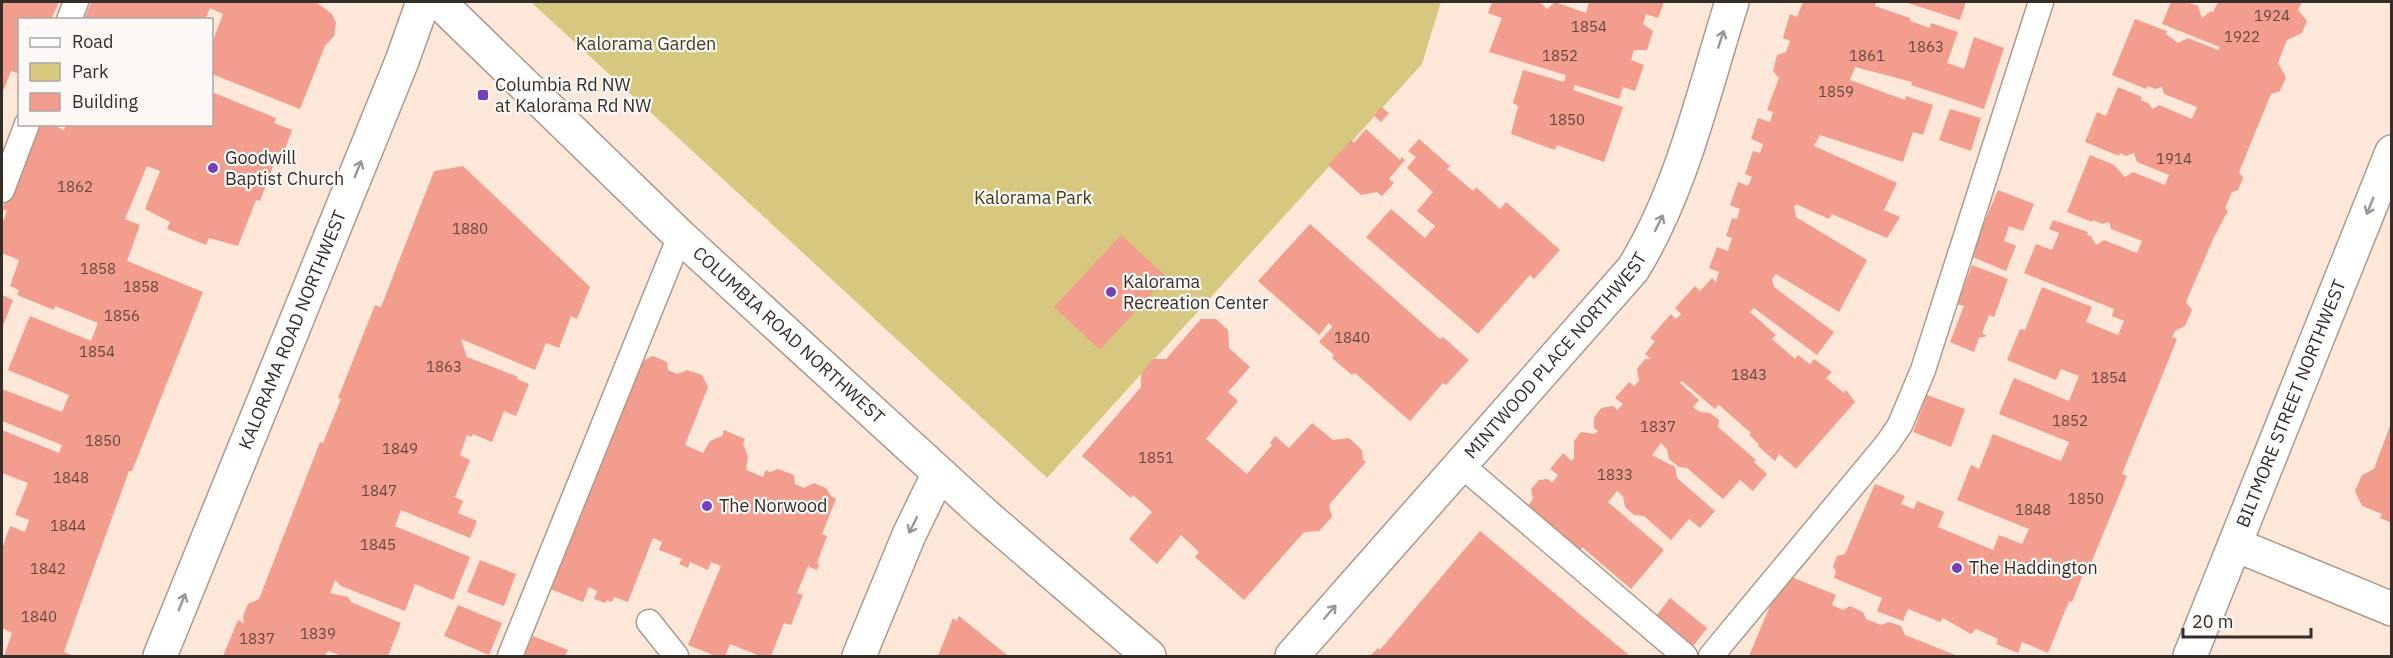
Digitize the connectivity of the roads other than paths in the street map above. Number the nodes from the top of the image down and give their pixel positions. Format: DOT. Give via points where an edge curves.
graph roads {
  1 [pos="76,2"];
  2 [pos="423,2"];
  3 [pos="439,2"];
  4 [pos="1732,2"];
  5 [pos="2041,2"];
  6 [pos="70,18"];
  7 [pos="26,126"];
  8 [pos="2391,152"];
  9 [pos="2,190"];
  10 [pos="680,236"];
  11 [pos="1460,464"];
  12 [pos="939,473"];
  13 [pos="2236,545"];
  14 [pos="2391,609"];
  15 [pos="649,622"];
  16 [pos="160,657"];
  17 [pos="510,657"];
  18 [pos="676,657"];
  19 [pos="859,657"];
  20 [pos="1149,657"];
  21 [pos="1292,657"];
  22 [pos="1685,657"];
  23 [pos="1711,657"];
  24 [pos="2190,657"];
  1 -- 6 [label="lane"];
  16 -- 2 [label="street, KALORAMA ROAD NORTHWEST, one-way"];
  3 -- 10 [label="street, COLUMBIA ROAD NORTHWEST"];
  11 -- 4 [label="street, MINTWOOD PLACE NORTHWEST, one-way" via="1613,294 1650,242 1672,190"];
  5 -- 23 [label="lane" via="1923,370 1900,425"];
  7 -- 9 [label="lane"];
  8 -- 13 [label="street, BILTMORE STREET NORTHWEST, one-way"];
  10 -- 12 [label="street, COLUMBIA ROAD NORTHWEST"];
  10 -- 17 [label="lane"];
  21 -- 11 [label="street, MINTWOOD PLACE NORTHWEST, one-way"];
  11 -- 22 [label="lane"];
  12 -- 19 [label="street, one-way"];
  12 -- 20 [label="street, COLUMBIA ROAD NORTHWEST"];
  13 -- 14 [label="street"];
  13 -- 24 [label="street, BILTMORE STREET NORTHWEST"];
  15 -- 18 [label="lane"];
}
